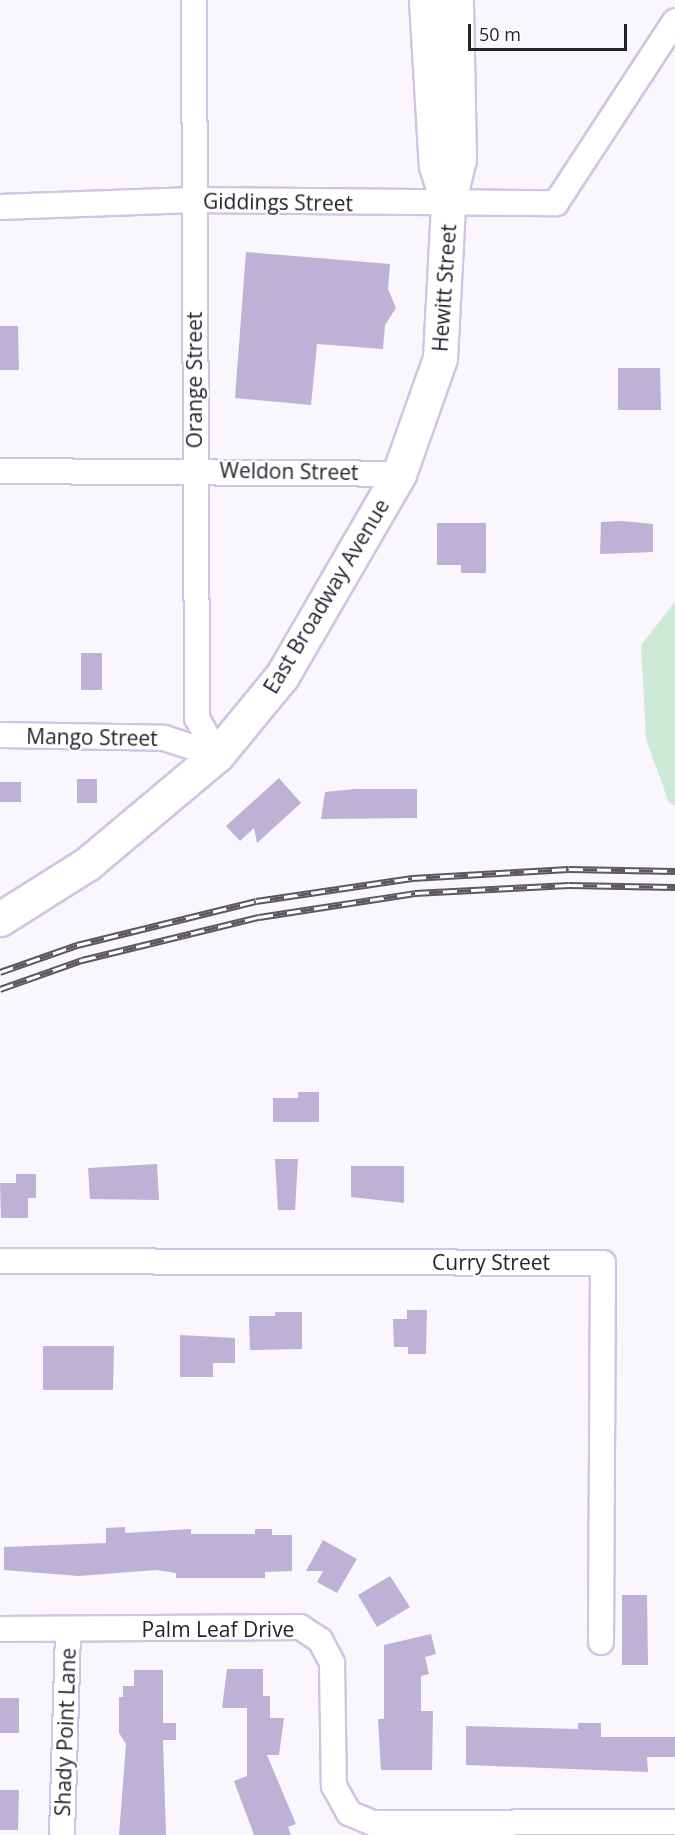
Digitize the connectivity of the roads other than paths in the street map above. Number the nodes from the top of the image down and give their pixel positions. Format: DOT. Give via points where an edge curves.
graph roads {
  1 [pos="194,0"];
  2 [pos="426,0"];
  3 [pos="456,0"];
  4 [pos="675,21"];
  5 [pos="194,200"];
  6 [pos="448,204"];
  7 [pos="0,207"];
  8 [pos="194,469"];
  9 [pos="0,471"];
  10 [pos="399,474"];
  11 [pos="0,735"];
  12 [pos="217,755"];
  13 [pos="0,919"];
  14 [pos="0,1261"];
  15 [pos="0,1629"];
  16 [pos="68,1629"];
  17 [pos="601,1642"];
  18 [pos="675,1822"];
  19 [pos="62,1835"];
  1 -- 5 [label="street, Orange Street"];
  2 -- 6 [label="main road, Hewitt Street" via="436,166"];
  3 -- 6 [label="main road, Hewitt Street" via="459,159"];
  4 -- 6 [label="street, Giddings Street" via="556,203"];
  5 -- 6 [label="street, Giddings Street"];
  5 -- 7 [label="street, Giddings Street"];
  5 -- 8 [label="street, Orange Street"];
  6 -- 10 [label="main road, Hewitt Street" via="440,358"];
  8 -- 9 [label="street, Weldon Street"];
  8 -- 10 [label="street, Weldon Street"];
  8 -- 12 [label="street, Orange Street" via="197,718"];
  10 -- 12 [label="main road, East Broadway Avenue" via="282,676"];
  11 -- 12 [label="street, Mango Street" via="164,738"];
  12 -- 13 [label="main road, East Broadway Avenue" via="87,864"];
  14 -- 17 [label="street, Curry Street" via="603,1263"];
  15 -- 16 [label="street, Palm Leaf Drive"];
  16 -- 18 [label="street, Palm Leaf Drive" via="300,1627 320,1640 332,1662 334,1786 349,1813 373,1823"];
  16 -- 19 [label="street, Shady Point Lane"];
}
